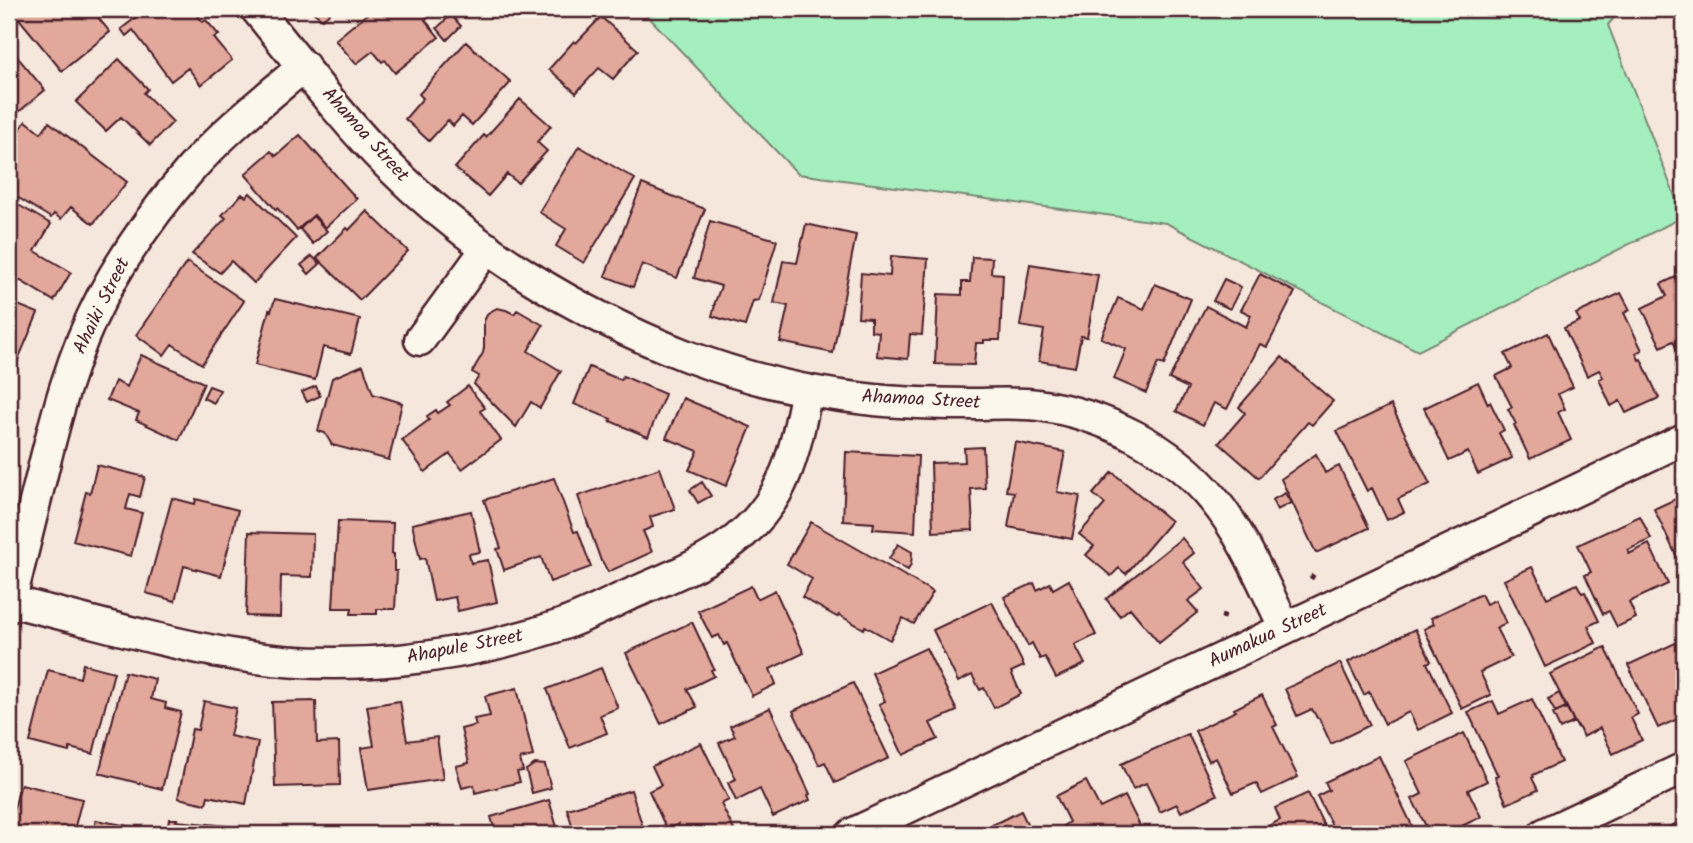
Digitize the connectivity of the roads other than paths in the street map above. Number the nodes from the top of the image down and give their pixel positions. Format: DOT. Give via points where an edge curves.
graph roads {
  1 [pos="256,9"];
  2 [pos="303,66"];
  3 [pos="487,248"];
  4 [pos="420,340"];
  5 [pos="807,390"];
  6 [pos="1684,439"];
  7 [pos="9,603"];
  8 [pos="1285,628"];
  9 [pos="1684,768"];
  10 [pos="852,834"];
  11 [pos="1544,834"];
  1 -- 2 [label="street, Ahamoa Street"];
  2 -- 3 [label="street, Ahamoa Street" via="387,164"];
  2 -- 7 [label="street, Ahaiki Street" via="190,169 126,255 102,298 66,383"];
  3 -- 4 [label="street"];
  3 -- 5 [label="street, Ahamoa Street" via="611,323 688,356"];
  5 -- 7 [label="street, Ahapule Street" via="784,477 771,503 736,541 714,556 564,624 498,644 407,659 280,660 236,655"];
  5 -- 8 [label="street, Ahamoa Street" via="925,404 1037,405 1116,426 1168,457 1212,498 1234,527"];
  6 -- 8 [label="street, Aumakua Street"];
  8 -- 10 [label="street, Aumakua Street"];
  9 -- 11 [label="street"];
}
